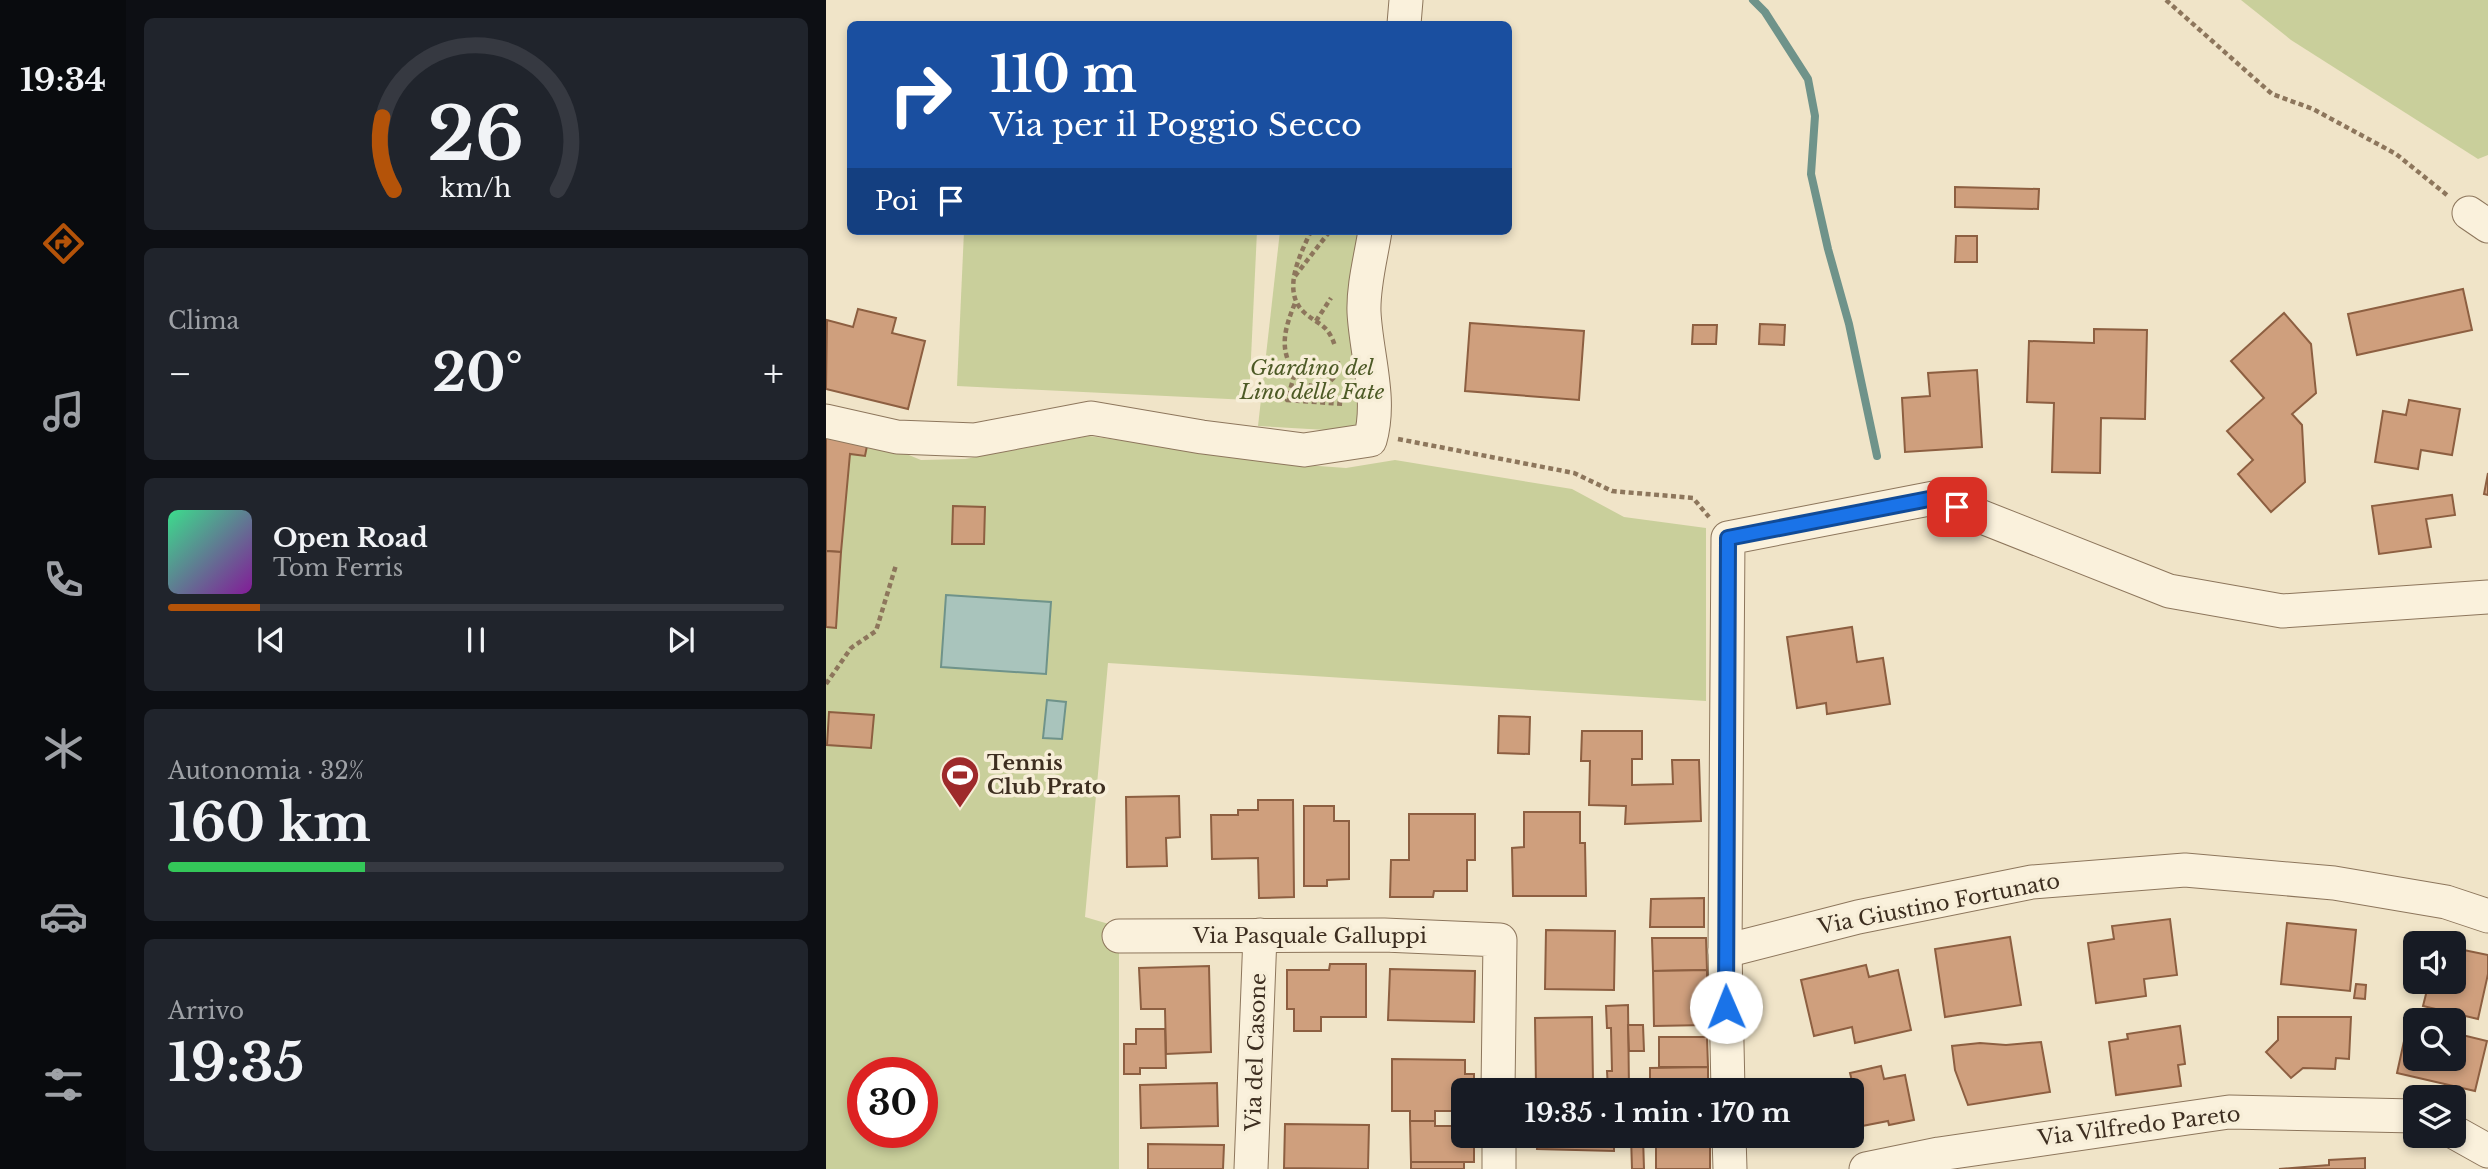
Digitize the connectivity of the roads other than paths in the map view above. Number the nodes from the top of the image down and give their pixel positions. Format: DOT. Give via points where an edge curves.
graph roads {
  1 [pos="1406,0"];
  2 [pos="1404,21"];
  3 [pos="1374,235"];
  4 [pos="826,421"];
  5 [pos="2488,597"];
  6 [pos="2488,916"];
  7 [pos="1260,935"];
  8 [pos="1119,936"];
  9 [pos="1724,951"];
  10 [pos="1498,1078"];
  11 [pos="1728,1078"];
  12 [pos="2403,1116"];
  13 [pos="2466,1139"];
  14 [pos="1499,1148"];
  15 [pos="1729,1148"];
  16 [pos="2488,1151"];
  17 [pos="1251,1169"];
  18 [pos="1499,1169"];
  19 [pos="1730,1169"];
  20 [pos="1866,1169"];
  1 -- 2 [label="street"];
  3 -- 4 [label="street" via="1364,310 1374,424 1370,440 1304,450 1091,418 975,440 897,437"];
  5 -- 9 [label="street" via="2282,611 2169,590 1934,498 1728,538"];
  6 -- 9 [label="street, Via Giustino Fortunato" via="2446,902 2334,883 2185,870 2032,882 1858,917"];
  7 -- 8 [label="street, Via Pasquale Galluppi"];
  7 -- 10 [label="street, Via Pasquale Galluppi" via="1500,940"];
  7 -- 17 [label="street, Via del Casone"];
  9 -- 11 [label="street"];
  12 -- 20 [label="street, Via Vilfredo Pareto" via="2229,1112"];
  13 -- 16 [label="street"];
  14 -- 18 [label="street"];
  15 -- 19 [label="street"];
}
